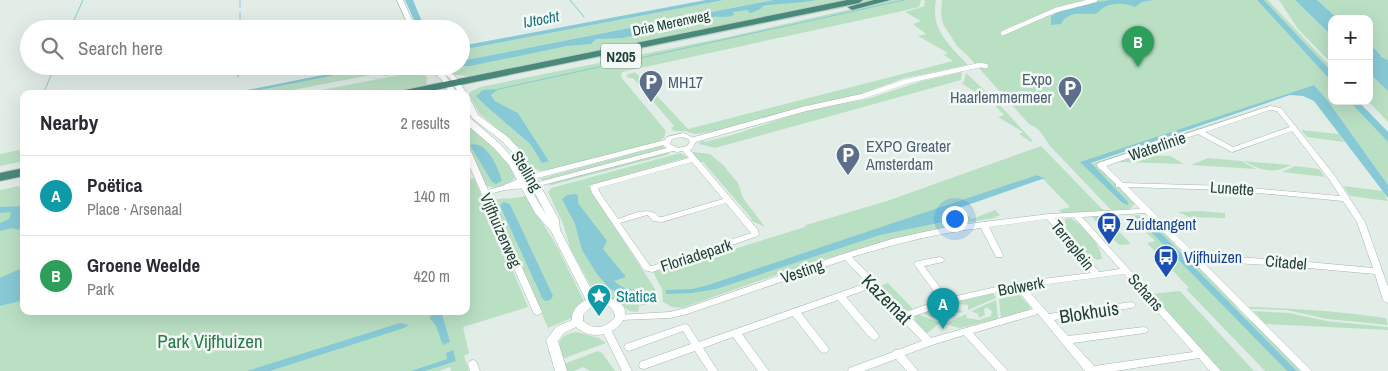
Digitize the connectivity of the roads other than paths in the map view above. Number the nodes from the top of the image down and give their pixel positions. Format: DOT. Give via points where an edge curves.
graph roads {
  1 [pos="400,0"];
  2 [pos="859,0"];
  3 [pos="886,0"];
  4 [pos="1095,0"];
  5 [pos="409,20"];
  6 [pos="1004,33"];
  7 [pos="986,66"];
  8 [pos="441,75"];
  9 [pos="449,75"];
  10 [pos="456,90"];
  11 [pos="457,90"];
  12 [pos="461,90"];
  13 [pos="462,90"];
  14 [pos="470,108"];
  15 [pos="470,123"];
  16 [pos="1294,128"];
  17 [pos="1198,132"];
  18 [pos="692,140"];
  19 [pos="666,142"];
  20 [pos="672,149"];
  21 [pos="686,150"];
  22 [pos="470,158"];
  23 [pos="694,159"];
  24 [pos="20,165"];
  25 [pos="0,169"];
  26 [pos="20,173"];
  27 [pos="0,177"];
  28 [pos="533,181"];
  29 [pos="522,184"];
  30 [pos="1119,184"];
  31 [pos="485,193"];
  32 [pos="1345,199"];
  33 [pos="728,200"];
  34 [pos="1146,211"];
  35 [pos="1075,214"];
  36 [pos="1049,216"];
  37 [pos="615,222"];
  38 [pos="984,224"];
  39 [pos="555,230"];
  40 [pos="998,255"];
  41 [pos="846,256"];
  42 [pos="1193,258"];
  43 [pos="940,260"];
  44 [pos="1127,271"];
  45 [pos="1379,272"];
  46 [pos="1097,275"];
  47 [pos="872,284"];
  48 [pos="1018,285"];
  49 [pos="839,296"];
  50 [pos="1388,300"];
  51 [pos="592,302"];
  52 [pos="946,302"];
  53 [pos="1131,305"];
  54 [pos="1040,310"];
  55 [pos="794,311"];
  56 [pos="537,312"];
  57 [pos="905,316"];
  58 [pos="620,317"];
  59 [pos="1047,318"];
  60 [pos="578,322"];
  61 [pos="606,330"];
  62 [pos="1144,330"];
  63 [pos="966,331"];
  64 [pos="735,332"];
  65 [pos="874,336"];
  66 [pos="1065,340"];
  67 [pos="929,342"];
  68 [pos="697,346"];
  69 [pos="629,347"];
  70 [pos="824,349"];
  71 [pos="897,353"];
  72 [pos="1201,354"];
  73 [pos="644,365"];
  74 [pos="561,371"];
  75 [pos="627,371"];
  76 [pos="713,371"];
  77 [pos="764,371"];
  78 [pos="853,371"];
  79 [pos="913,371"];
  80 [pos="1003,371"];
  81 [pos="1091,371"];
  82 [pos="1216,371"];
  83 [pos="1307,371"];
  1 -- 5 [label="street"];
  2 -- 12 [label="highway, Drie Merenweg / N205"];
  3 -- 13 [label="highway, Drie Merenweg / N205"];
  4 -- 6 [label="street" via="1056,10"];
  7 -- 18 [label="street" via="908,81 861,97"];
  8 -- 10 [label="street"];
  9 -- 11 [label="street"];
  14 -- 28 [label="street, Stelling" via="519,154"];
  15 -- 29 [label="street, Stelling" via="508,157"];
  16 -- 17 [label="street" via="1232,150"];
  16 -- 17 [label="street, Waterlinie" via="1281,111 1270,108"];
  16 -- 32 [label="street, Waterlinie"];
  17 -- 30 [label="street, Waterlinie" via="1100,165"];
  18 -- 19 [label="street" via="678,135"];
  18 -- 21 [label="street" via="692,146"];
  19 -- 20 [label="street"];
  19 -- 28 [label="street"];
  20 -- 21 [label="street"];
  20 -- 28 [label="street"];
  21 -- 23 [label="street, Floriadepark"];
  22 -- 31 [label="street, Vijfhuizerweg"];
  23 -- 33 [label="street, Floriadepark"];
  23 -- 37 [label="street, Floriadepark" via="594,187"];
  24 -- 25 [label="highway"];
  26 -- 27 [label="highway"];
  28 -- 29 [label="street"];
  28 -- 39 [label="street, Stelling" via="554,220"];
  29 -- 31 [label="street"];
  29 -- 39 [label="street, Stelling" via="546,222"];
  30 -- 32 [label="street, Lunette" via="1227,188"];
  30 -- 34 [label="street, Waterlinie"];
  31 -- 56 [label="street, Vijfhuizerweg"];
  32 -- 45 [label="street, Waterlinie" via="1364,228"];
  33 -- 37 [label="street" via="662,220 647,213"];
  33 -- 37 [label="street, Floriadepark" via="755,234 652,269 643,265"];
  34 -- 35 [label="street, Vesting"];
  34 -- 42 [label="street, Waterlinie"];
  35 -- 36 [label="street, Vesting"];
  35 -- 44 [label="street, Schans"];
  36 -- 38 [label="street, Vesting"];
  36 -- 46 [label="street, Terreplein"];
  38 -- 40 [label="street"];
  38 -- 41 [label="street, Vesting" via="892,242"];
  39 -- 51 [label="street, Stelling"];
  41 -- 47 [label="street, Kazemat"];
  41 -- 58 [label="street, Vesting" via="687,311"];
  42 -- 45 [label="street, Citadel" via="1328,265"];
  42 -- 83 [label="street, Waterlinie"];
  43 -- 52 [label="street" via="918,264"];
  44 -- 46 [label="street, Terreplein"];
  44 -- 72 [label="street, Schans"];
  45 -- 50 [label="street, Waterlinie"];
  46 -- 48 [label="street, Bolwerk"];
  47 -- 49 [label="street"];
  47 -- 57 [label="street, Kazemat"];
  48 -- 52 [label="street, Bolwerk"];
  48 -- 54 [label="street, Blokhuis"];
  49 -- 55 [label="street"];
  49 -- 65 [label="street"];
  51 -- 58 [label="street" via="604,300 615,304"];
  51 -- 60 [label="street" via="579,310"];
  52 -- 57 [label="street, Bolwerk"];
  53 -- 59 [label="street, Blokhuis"];
  54 -- 59 [label="street, Blokhuis"];
  54 -- 63 [label="street"];
  55 -- 64 [label="street"];
  55 -- 70 [label="street"];
  57 -- 67 [label="street, Kazemat"];
  58 -- 61 [label="street" via="613,327"];
  59 -- 66 [label="street, Blokhuis"];
  60 -- 61 [label="street" via="593,332"];
  60 -- 74 [label="street" via="560,330 552,340"];
  61 -- 75 [label="street"];
  62 -- 66 [label="street, Blokhuis"];
  63 -- 67 [label="street"];
  63 -- 80 [label="street"];
  64 -- 68 [label="street"];
  64 -- 77 [label="street"];
  66 -- 81 [label="street, Blokhuis"];
  67 -- 71 [label="street"];
  68 -- 69 [label="street" via="685,327"];
  68 -- 73 [label="street"];
  68 -- 76 [label="street"];
  71 -- 78 [label="street"];
  71 -- 79 [label="street"];
  72 -- 81 [label="street"];
  72 -- 82 [label="street, Schans"];
}
